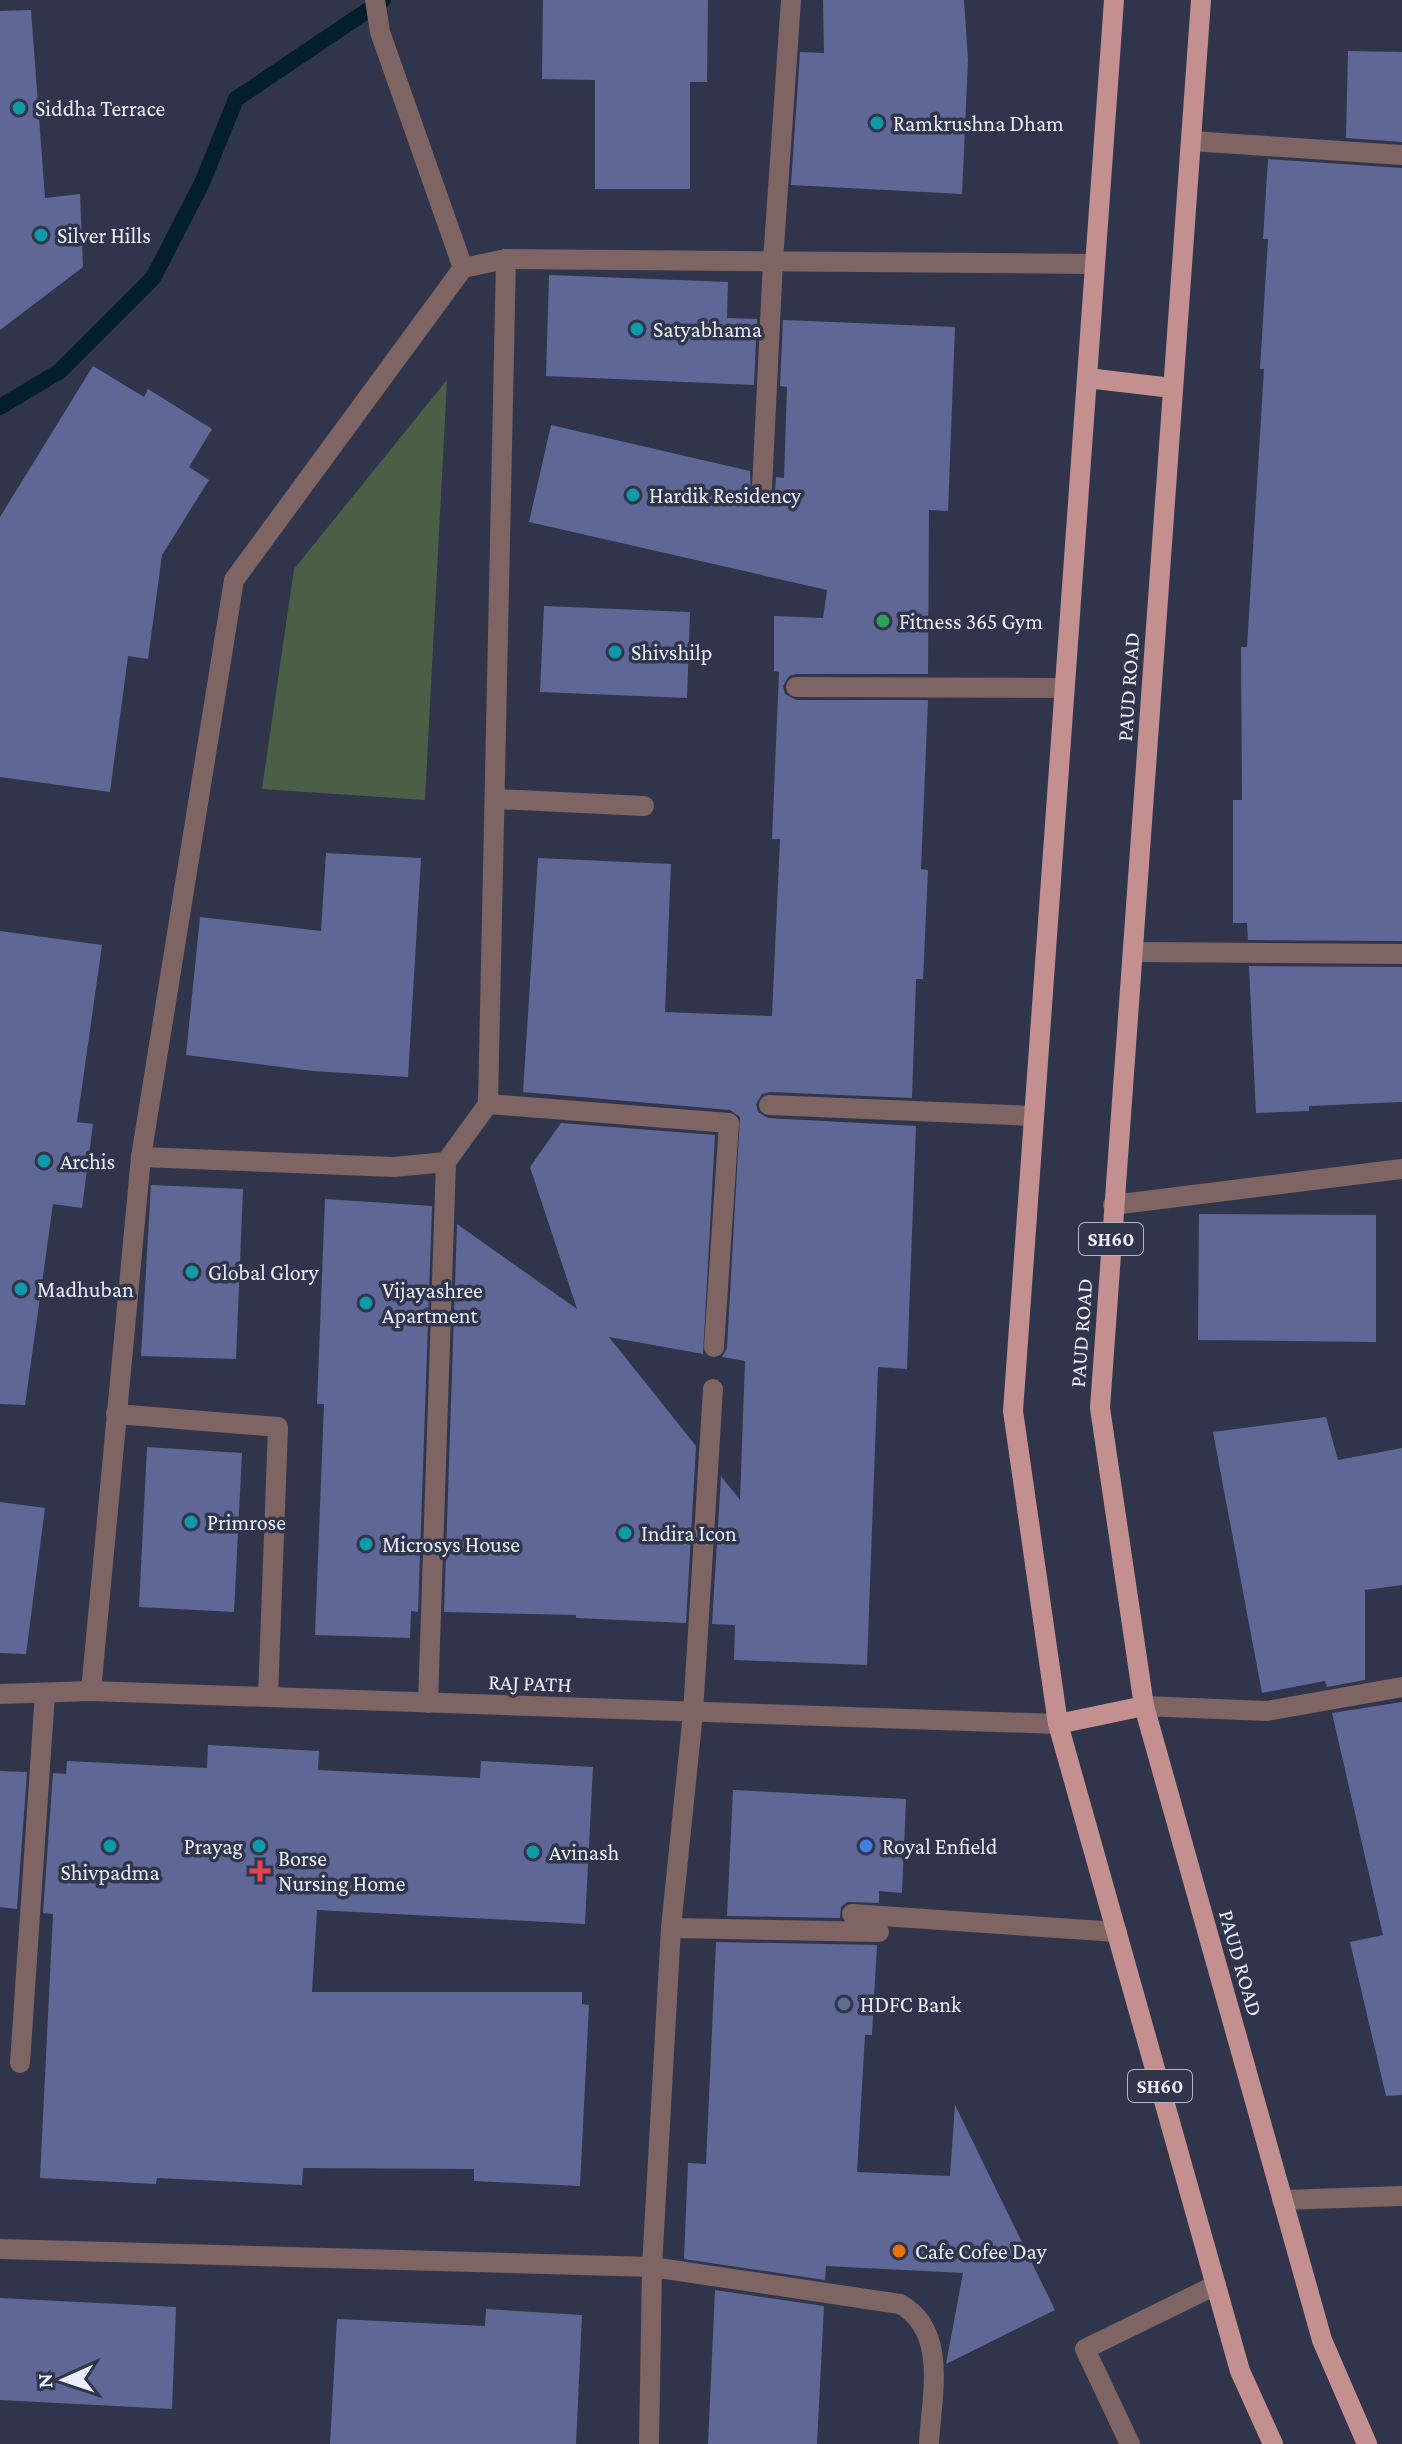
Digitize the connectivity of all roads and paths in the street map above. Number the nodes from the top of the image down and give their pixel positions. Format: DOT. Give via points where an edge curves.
graph roads {
  1 [pos="375,0"];
  2 [pos="791,0"];
  3 [pos="1114,0"];
  4 [pos="1201,0"];
  5 [pos="1191,141"];
  6 [pos="1402,155"];
  7 [pos="506,259"];
  8 [pos="773,261"];
  9 [pos="1094,264"];
  10 [pos="463,268"];
  11 [pos="1087,378"];
  12 [pos="1172,388"];
  13 [pos="762,488"];
  14 [pos="796,687"];
  15 [pos="1064,688"];
  16 [pos="495,799"];
  17 [pos="644,806"];
  18 [pos="1133,952"];
  19 [pos="1402,954"];
  20 [pos="488,1104"];
  21 [pos="769,1105"];
  22 [pos="1034,1116"];
  23 [pos="141,1157"];
  24 [pos="446,1162"];
  25 [pos="1402,1169"];
  26 [pos="1113,1205"];
  27 [pos="714,1347"];
  28 [pos="713,1389"];
  29 [pos="116,1414"];
  30 [pos="1402,1687"];
  31 [pos="91,1691"];
  32 [pos="45,1693"];
  33 [pos="0,1694"];
  34 [pos="268,1697"];
  35 [pos="428,1703"];
  36 [pos="1144,1706"];
  37 [pos="693,1713"];
  38 [pos="1058,1724"];
  39 [pos="852,1914"];
  40 [pos="671,1928"];
  41 [pos="879,1932"];
  42 [pos="1117,1932"];
  43 [pos="20,2063"];
  44 [pos="1402,2196"];
  45 [pos="1282,2200"];
  46 [pos="0,2249"];
  47 [pos="652,2267"];
  48 [pos="1216,2285"];
  49 [pos="649,2444"];
  50 [pos="929,2444"];
  51 [pos="1130,2444"];
  52 [pos="1273,2444"];
  53 [pos="1367,2444"];
  1 -- 10 [label="street" via="380,32"];
  2 -- 8 [label="street"];
  3 -- 9 [label="main road, SH60"];
  4 -- 5 [label="main road, PAUD ROAD / SH60"];
  5 -- 6 [label="street"];
  5 -- 12 [label="main road, PAUD ROAD / SH60"];
  7 -- 8 [label="street"];
  7 -- 10 [label="street"];
  7 -- 16 [label="street"];
  8 -- 9 [label="street"];
  8 -- 13 [label="street"];
  9 -- 11 [label="main road, SH60"];
  10 -- 23 [label="street" via="234,580"];
  11 -- 12 [label="main road"];
  11 -- 15 [label="main road, SH60"];
  12 -- 18 [label="main road, PAUD ROAD / SH60"];
  14 -- 15 [label="street"];
  15 -- 22 [label="main road, SH60"];
  16 -- 17 [label="street"];
  16 -- 20 [label="street"];
  18 -- 19 [label="street"];
  18 -- 26 [label="main road, PAUD ROAD / SH60"];
  20 -- 24 [label="street"];
  20 -- 27 [label="street" via="729,1123"];
  21 -- 22 [label="street"];
  22 -- 38 [label="main road, SH60" via="1013,1411"];
  23 -- 24 [label="street" via="394,1167"];
  23 -- 29 [label="street"];
  24 -- 35 [label="street"];
  25 -- 26 [label="street"];
  26 -- 36 [label="main road, PAUD ROAD / SH60" via="1100,1408"];
  28 -- 37 [label="street"];
  29 -- 31 [label="street"];
  29 -- 34 [label="street" via="278,1427"];
  30 -- 36 [label="street" via="1267,1711"];
  31 -- 32 [label="street, RAJ PATH"];
  31 -- 34 [label="street, RAJ PATH"];
  32 -- 33 [label="street, RAJ PATH"];
  32 -- 43 [label="street"];
  34 -- 35 [label="street, RAJ PATH"];
  35 -- 37 [label="street, RAJ PATH"];
  36 -- 38 [label="main road"];
  36 -- 45 [label="main road, PAUD ROAD / SH60"];
  37 -- 38 [label="street, RAJ PATH"];
  37 -- 40 [label="street"];
  38 -- 42 [label="main road, SH60"];
  39 -- 42 [label="street"];
  40 -- 41 [label="street"];
  40 -- 47 [label="street"];
  42 -- 48 [label="main road, SH60"];
  44 -- 45 [label="street"];
  45 -- 53 [label="main road, PAUD ROAD / SH60" via="1322,2340"];
  46 -- 47 [label="street"];
  47 -- 49 [label="street"];
  47 -- 50 [label="street" via="900,2304 912,2311 934,2350"];
  48 -- 51 [label="street" via="1085,2349"];
  48 -- 52 [label="main road, SH60" via="1240,2371"];
}
